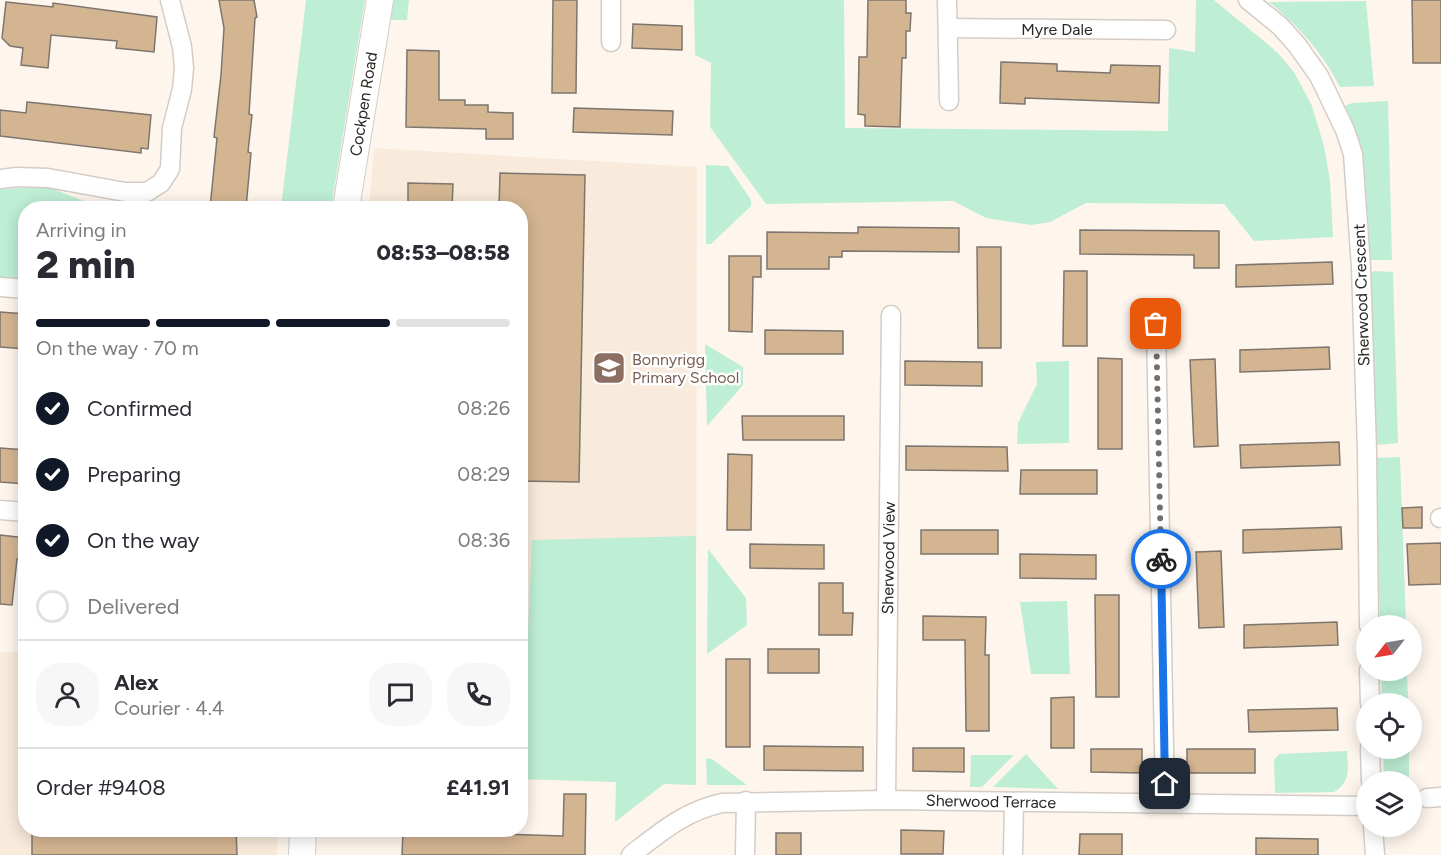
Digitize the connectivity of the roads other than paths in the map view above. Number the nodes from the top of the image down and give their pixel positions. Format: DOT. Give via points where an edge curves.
graph roads {
  1 [pos="170,0"];
  2 [pos="380,0"];
  3 [pos="611,0"];
  4 [pos="947,0"];
  5 [pos="1248,0"];
  6 [pos="948,28"];
  7 [pos="1166,30"];
  8 [pos="611,42"];
  9 [pos="949,101"];
  10 [pos="0,179"];
  11 [pos="347,201"];
  12 [pos="0,287"];
  13 [pos="18,288"];
  14 [pos="891,315"];
  15 [pos="1156,324"];
  16 [pos="0,510"];
  17 [pos="18,511"];
  18 [pos="1369,615"];
  19 [pos="886,800"];
  20 [pos="746,801"];
  21 [pos="1014,802"];
  22 [pos="1165,803"];
  23 [pos="1356,806"];
  24 [pos="303,837"];
  25 [pos="1373,837"];
  26 [pos="302,855"];
  27 [pos="632,855"];
  28 [pos="745,855"];
  29 [pos="1013,855"];
  30 [pos="1374,855"];
  1 -- 10 [label="street" via="183,68 172,128 170,169 162,183 147,192 125,192 48,178"];
  2 -- 11 [label="main road, Cockpen Road"];
  3 -- 8 [label="street"];
  4 -- 6 [label="street"];
  5 -- 18 [label="street, Sherwood Crescent" via="1297,45 1336,111 1353,154 1361,267"];
  6 -- 7 [label="street, Myre Dale"];
  6 -- 9 [label="street"];
  12 -- 13 [label="street"];
  14 -- 19 [label="street, Sherwood View"];
  15 -- 22 [label="street"];
  16 -- 17 [label="street"];
  19 -- 20 [label="street, Sherwood Terrace"];
  19 -- 21 [label="street, Sherwood Terrace"];
  20 -- 27 [label="street, Sherwood Terrace" via="701,807"];
  20 -- 28 [label="street"];
  21 -- 22 [label="street, Sherwood Terrace"];
  21 -- 29 [label="street"];
  22 -- 23 [label="street, Sherwood Terrace"];
  24 -- 26 [label="main road"];
  25 -- 30 [label="street"];
}
